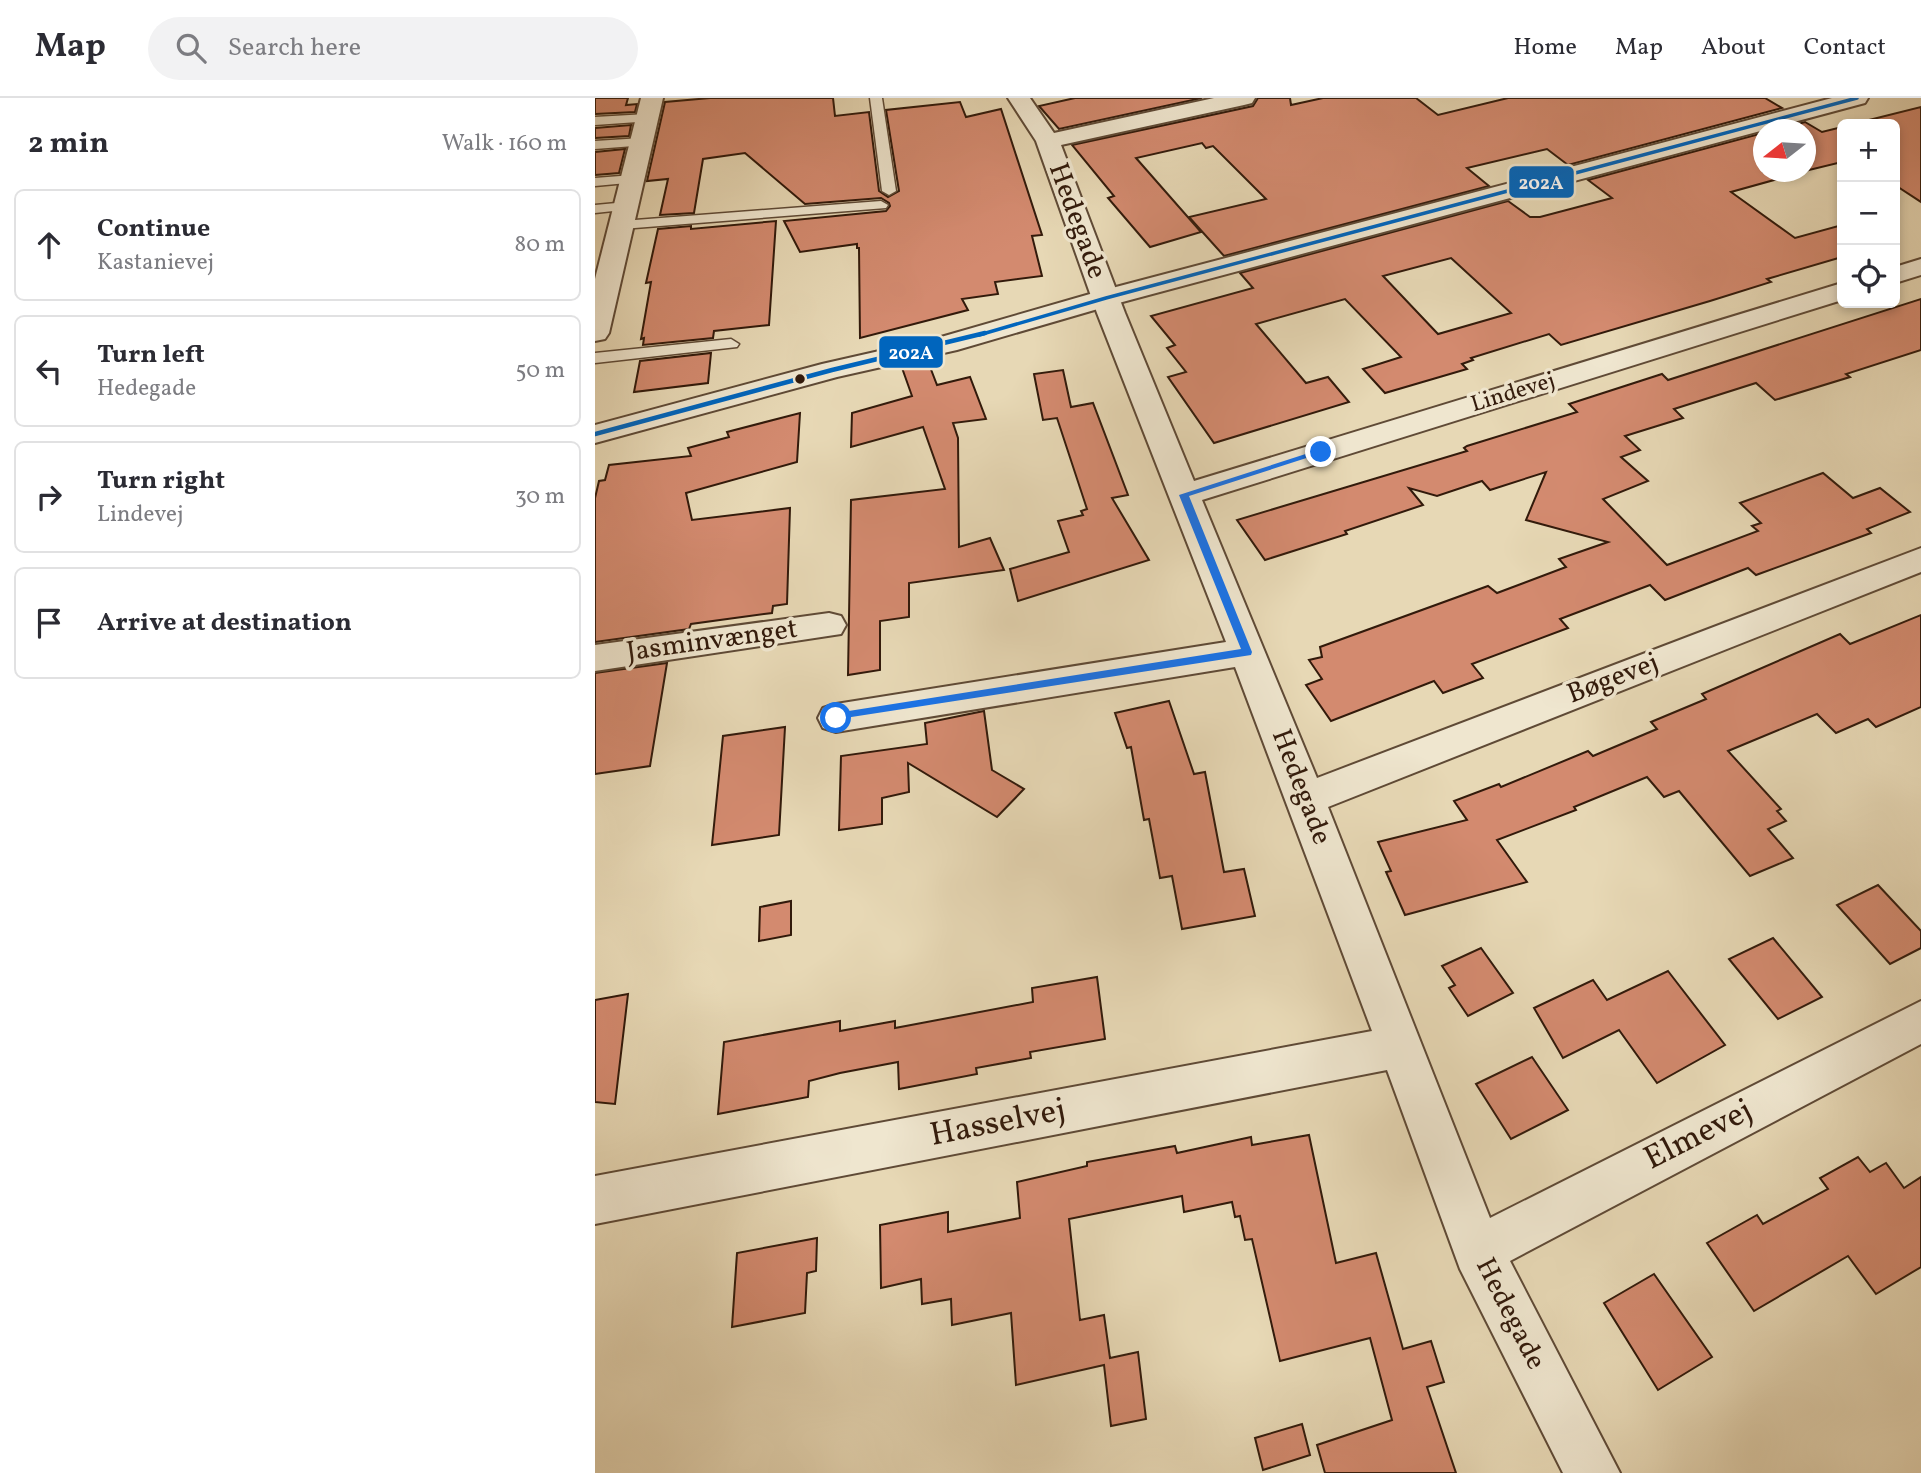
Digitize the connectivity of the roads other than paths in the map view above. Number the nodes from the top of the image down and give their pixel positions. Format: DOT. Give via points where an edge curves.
graph roads {
  1 [pos="876,98"];
  2 [pos="1019,98"];
  3 [pos="1244,98"];
  4 [pos="1857,98"];
  5 [pos="647,119"];
  6 [pos="595,121"];
  7 [pos="1048,141"];
  8 [pos="595,145"];
  9 [pos="633,178"];
  10 [pos="595,182"];
  11 [pos="885,198"];
  12 [pos="595,209"];
  13 [pos="625,216"];
  14 [pos="1921,267"];
  15 [pos="604,268"];
  16 [pos="1900,273"];
  17 [pos="1837,293"];
  18 [pos="1105,298"];
  19 [pos="595,333"];
  20 [pos="731,344"];
  21 [pos="595,358"];
  22 [pos="595,434"];
  23 [pos="1184,495"];
  24 [pos="1921,559"];
  25 [pos="829,625"];
  26 [pos="1247,652"];
  27 [pos="595,658"];
  28 [pos="836,718"];
  29 [pos="1306,799"];
  30 [pos="1921,1021"];
  31 [pos="1400,1047"];
  32 [pos="595,1200"];
  33 [pos="1478,1251"];
  34 [pos="1591,1473"];
  1 -- 11 [label="lane"];
  2 -- 7 [label="street, Hedegade"];
  3 -- 7 [label="street"];
  4 -- 18 [label="street"];
  5 -- 6 [label="lane"];
  5 -- 8 [label="lane"];
  5 -- 9 [label="street"];
  7 -- 18 [label="street, Hedegade"];
  9 -- 10 [label="lane"];
  9 -- 13 [label="street"];
  11 -- 13 [label="lane"];
  12 -- 13 [label="lane"];
  13 -- 15 [label="street"];
  14 -- 16 [label="street"];
  15 -- 19 [label="street"];
  17 -- 23 [label="street, Lindevej"];
  18 -- 22 [label="street" via="947,344"];
  18 -- 23 [label="street, Hedegade"];
  20 -- 21 [label="lane"];
  23 -- 26 [label="street, Hedegade"];
  24 -- 29 [label="street, Bøgevej"];
  25 -- 27 [label="street, Jasminvænget"];
  26 -- 28 [label="street"];
  26 -- 29 [label="street, Hedegade"];
  29 -- 31 [label="street, Hedegade"];
  30 -- 33 [label="street, Elmevej"];
  31 -- 32 [label="street, Hasselvej"];
  31 -- 33 [label="street, Hedegade"];
  33 -- 34 [label="street, Hedegade"];
}
